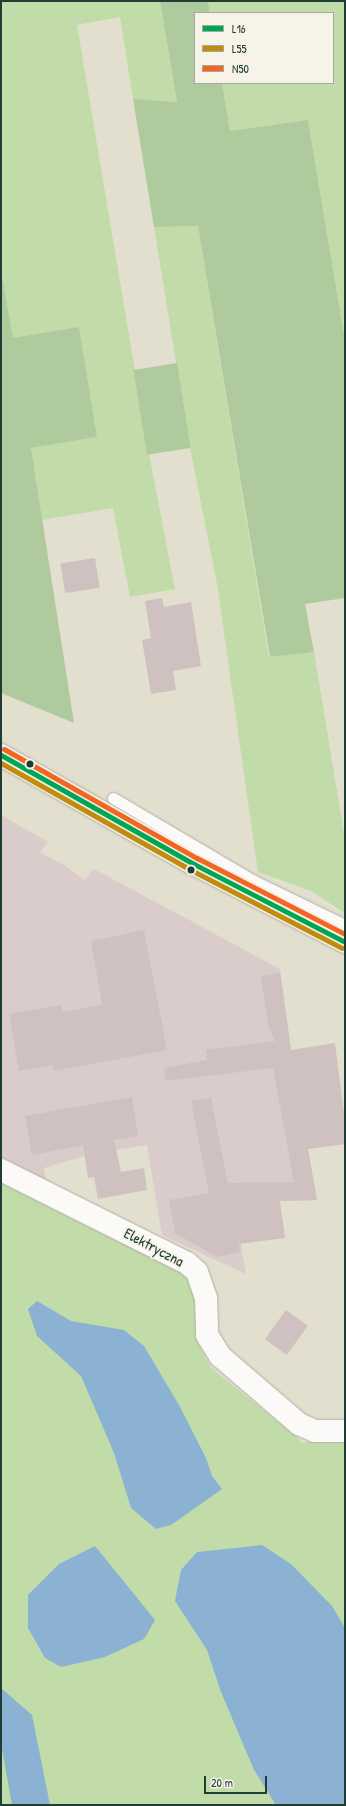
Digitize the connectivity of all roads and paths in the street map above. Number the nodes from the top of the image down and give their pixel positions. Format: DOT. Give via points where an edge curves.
graph roads {
  1 [pos="1,755"];
  2 [pos="113,798"];
  3 [pos="345,925"];
  4 [pos="345,942"];
  5 [pos="1,1170"];
  6 [pos="1,1345"];
  7 [pos="1,1361"];
  8 [pos="345,1431"];
  1 -- 4 [label="main road" via="194,864"];
  2 -- 3 [label="lane" via="252,880"];
  5 -- 8 [label="street, Elektryczna" via="187,1263 196,1272 206,1298 207,1335 220,1356 299,1424 315,1431"];
  6 -- 7 [label="path"];
}
